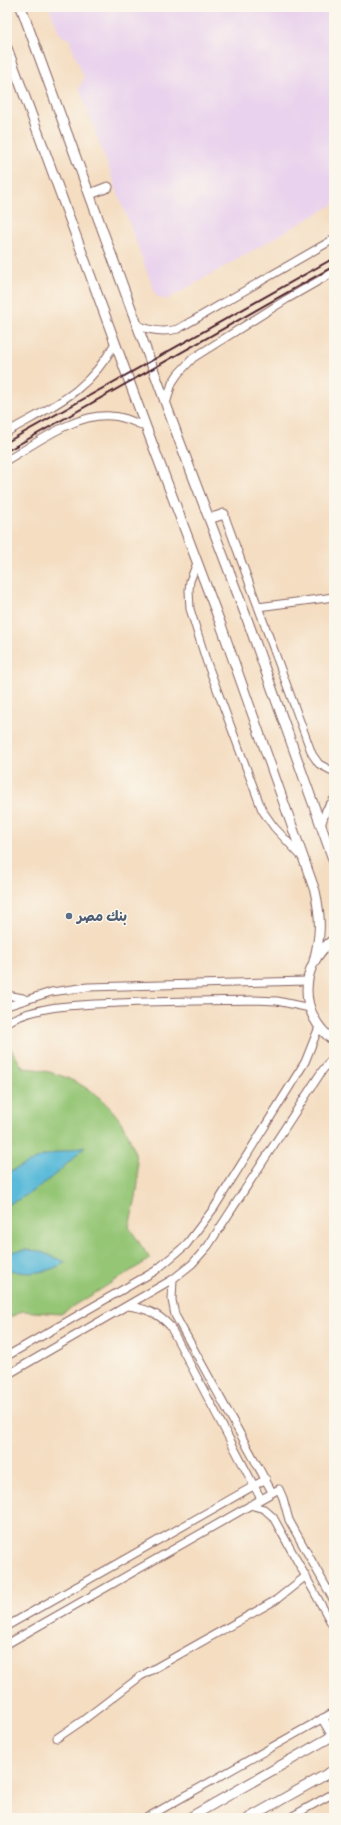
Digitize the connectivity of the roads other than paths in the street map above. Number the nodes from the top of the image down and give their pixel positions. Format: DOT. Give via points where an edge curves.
graph roads {
  1 [pos="21,7"];
  2 [pos="7,48"];
  3 [pos="108,187"];
  4 [pos="90,194"];
  5 [pos="334,239"];
  6 [pos="334,272"];
  7 [pos="137,325"];
  8 [pos="115,343"];
  9 [pos="166,404"];
  10 [pos="146,427"];
  11 [pos="7,432"];
  12 [pos="7,460"];
  13 [pos="224,514"];
  14 [pos="209,520"];
  15 [pos="197,563"];
  16 [pos="334,598"];
  17 [pos="258,607"];
  18 [pos="334,772"];
  19 [pos="334,798"];
  20 [pos="321,826"];
  21 [pos="303,857"];
  22 [pos="334,862"];
  23 [pos="334,939"];
  24 [pos="314,961"];
  25 [pos="307,981"];
  26 [pos="7,995"];
  27 [pos="33,996"];
  28 [pos="7,1006"];
  29 [pos="310,1008"];
  30 [pos="7,1022"];
  31 [pos="319,1027"];
  32 [pos="334,1041"];
  33 [pos="334,1056"];
  34 [pos="173,1279"];
  35 [pos="128,1306"];
  36 [pos="7,1356"];
  37 [pos="7,1375"];
  38 [pos="266,1480"];
  39 [pos="254,1486"];
  40 [pos="276,1491"];
  41 [pos="261,1499"];
  42 [pos="250,1505"];
  43 [pos="306,1576"];
  44 [pos="334,1601"];
  45 [pos="7,1626"];
  46 [pos="334,1628"];
  47 [pos="7,1644"];
  48 [pos="334,1712"];
  49 [pos="322,1719"];
  50 [pos="333,1736"];
  51 [pos="57,1738"];
  52 [pos="334,1770"];
  53 [pos="334,1793"];
  54 [pos="146,1818"];
  55 [pos="189,1818"];
  56 [pos="249,1818"];
  57 [pos="289,1818"];
  1 -- 4 [label="main road"];
  2 -- 8 [label="main road"];
  3 -- 4 [label="main road"];
  4 -- 7 [label="main road"];
  5 -- 7 [label="street" via="178,329 156,331"];
  6 -- 9 [label="street" via="193,358 178,374 168,393"];
  7 -- 9 [label="main road"];
  8 -- 10 [label="main road"];
  8 -- 11 [label="street" via="106,360 81,388"];
  9 -- 14 [label="main road"];
  10 -- 12 [label="street" via="123,418 93,416 75,422"];
  10 -- 15 [label="main road"];
  13 -- 14 [label="main road"];
  13 -- 17 [label="street"];
  14 -- 20 [label="main road"];
  15 -- 21 [label="main road"];
  15 -- 21 [label="street" via="190,581 189,600 206,660 262,810 274,827"];
  16 -- 17 [label="street"];
  17 -- 18 [label="street" via="314,757 322,767"];
  19 -- 20 [label="street" via="326,810"];
  20 -- 22 [label="main road"];
  21 -- 24 [label="main road" via="319,910 319,944"];
  23 -- 24 [label="main road"];
  24 -- 25 [label="main road"];
  25 -- 27 [label="street" via="119,985 69,989"];
  25 -- 29 [label="main road"];
  26 -- 27 [label="street" via="18,998"];
  27 -- 28 [label="street"];
  29 -- 30 [label="street" via="261,1000 92,1004 46,1008"];
  29 -- 31 [label="main road"];
  31 -- 32 [label="main road"];
  31 -- 36 [label="street" via="305,1062 214,1208 186,1245 155,1271"];
  33 -- 34 [label="street" via="208,1246 192,1264"];
  34 -- 35 [label="street"];
  34 -- 38 [label="street" via="172,1300 176,1315"];
  35 -- 37 [label="street"];
  35 -- 39 [label="street" via="151,1311 170,1326"];
  38 -- 39 [label="street"];
  38 -- 40 [label="street"];
  39 -- 41 [label="street"];
  39 -- 45 [label="street"];
  40 -- 41 [label="street"];
  40 -- 44 [label="street" via="284,1498 289,1520"];
  41 -- 42 [label="street"];
  42 -- 43 [label="street" via="264,1509 273,1517"];
  42 -- 47 [label="street"];
  43 -- 46 [label="street"];
  43 -- 51 [label="street" via="276,1600 141,1676"];
  48 -- 49 [label="street"];
  49 -- 50 [label="main road"];
  49 -- 54 [label="street"];
  50 -- 55 [label="main road"];
  52 -- 56 [label="main road"];
  53 -- 57 [label="street"];
}
